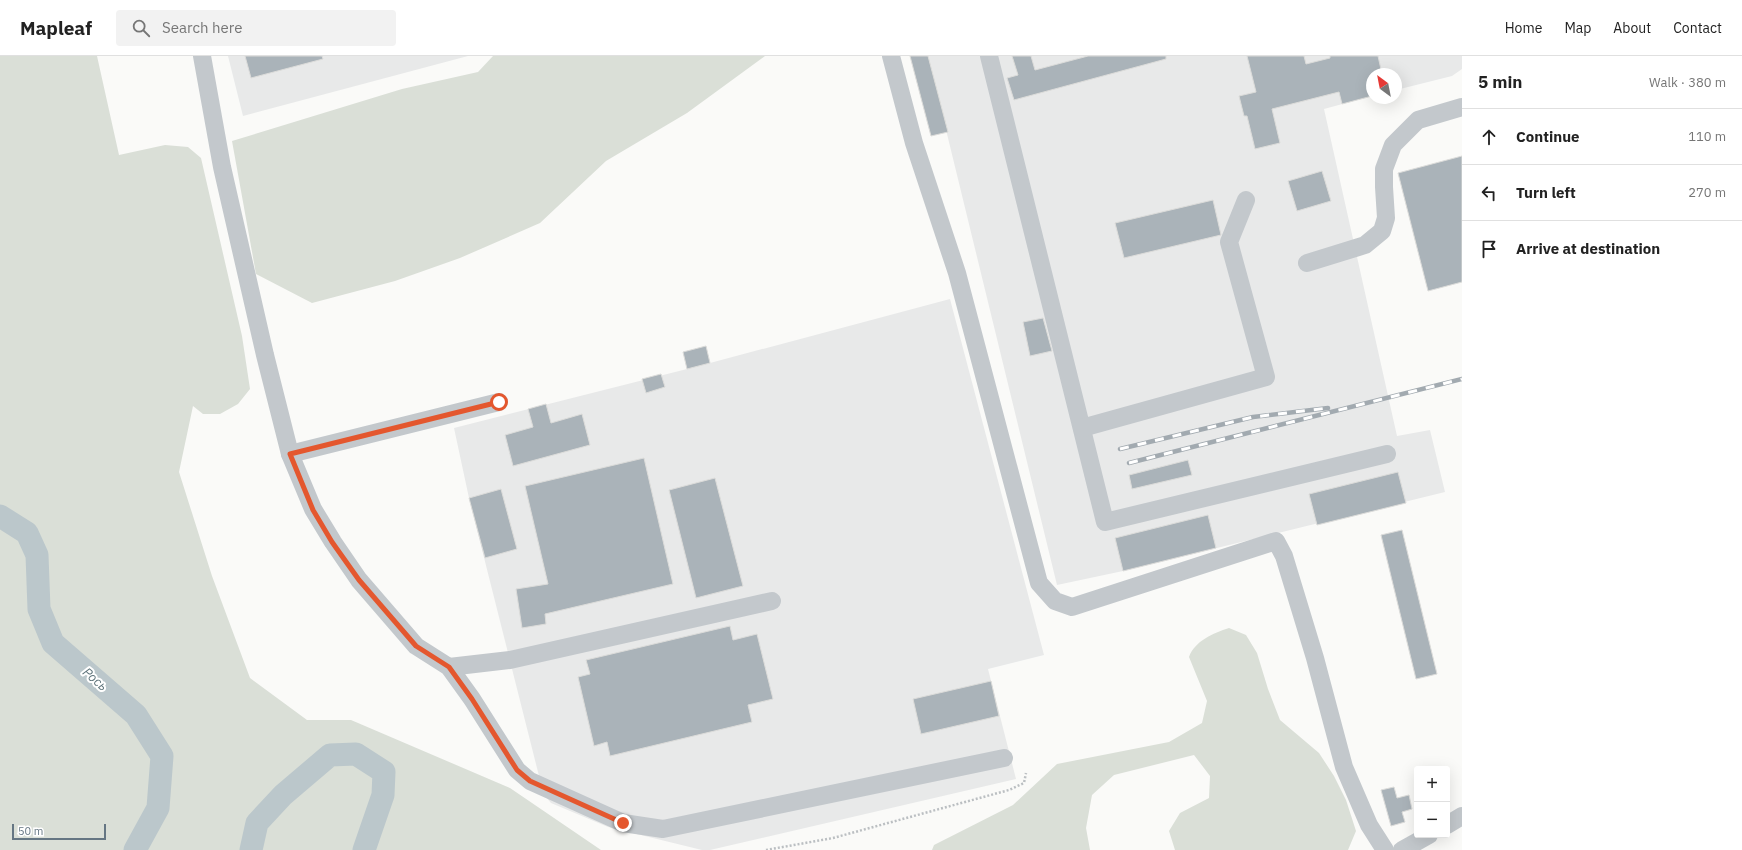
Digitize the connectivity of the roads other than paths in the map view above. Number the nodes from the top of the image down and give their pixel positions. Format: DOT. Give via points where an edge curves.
graph roads {
  1 [pos="202,56"];
  2 [pos="891,56"];
  3 [pos="989,56"];
  4 [pos="1462,107"];
  5 [pos="1246,200"];
  6 [pos="1308,263"];
  7 [pos="499,402"];
  8 [pos="1082,428"];
  9 [pos="290,454"];
  10 [pos="1387,454"];
  11 [pos="772,601"];
  12 [pos="449,667"];
  13 [pos="1004,758"];
  14 [pos="1462,816"];
  15 [pos="1450,823"];
  16 [pos="1424,838"];
  17 [pos="1385,850"];
  18 [pos="1402,850"];
  1 -- 9 [label="lane" via="222,167"];
  2 -- 17 [label="lane" via="914,144 957,273 1039,583 1055,601 1072,608 1276,541 1284,556 1315,658 1344,767 1369,825"];
  3 -- 8 [label="lane"];
  4 -- 6 [label="lane" via="1418,120 1393,145 1384,169 1386,218 1382,232 1365,245"];
  5 -- 8 [label="lane" via="1229,242 1266,377"];
  7 -- 9 [label="lane"];
  8 -- 10 [label="lane" via="1105,522"];
  9 -- 12 [label="lane" via="313,510 359,580 416,646"];
  11 -- 12 [label="lane" via="510,660"];
  12 -- 13 [label="lane" via="517,770 530,781 623,823 663,829"];
  14 -- 15 [label="lane"];
  16 -- 18 [label="lane"];
}
